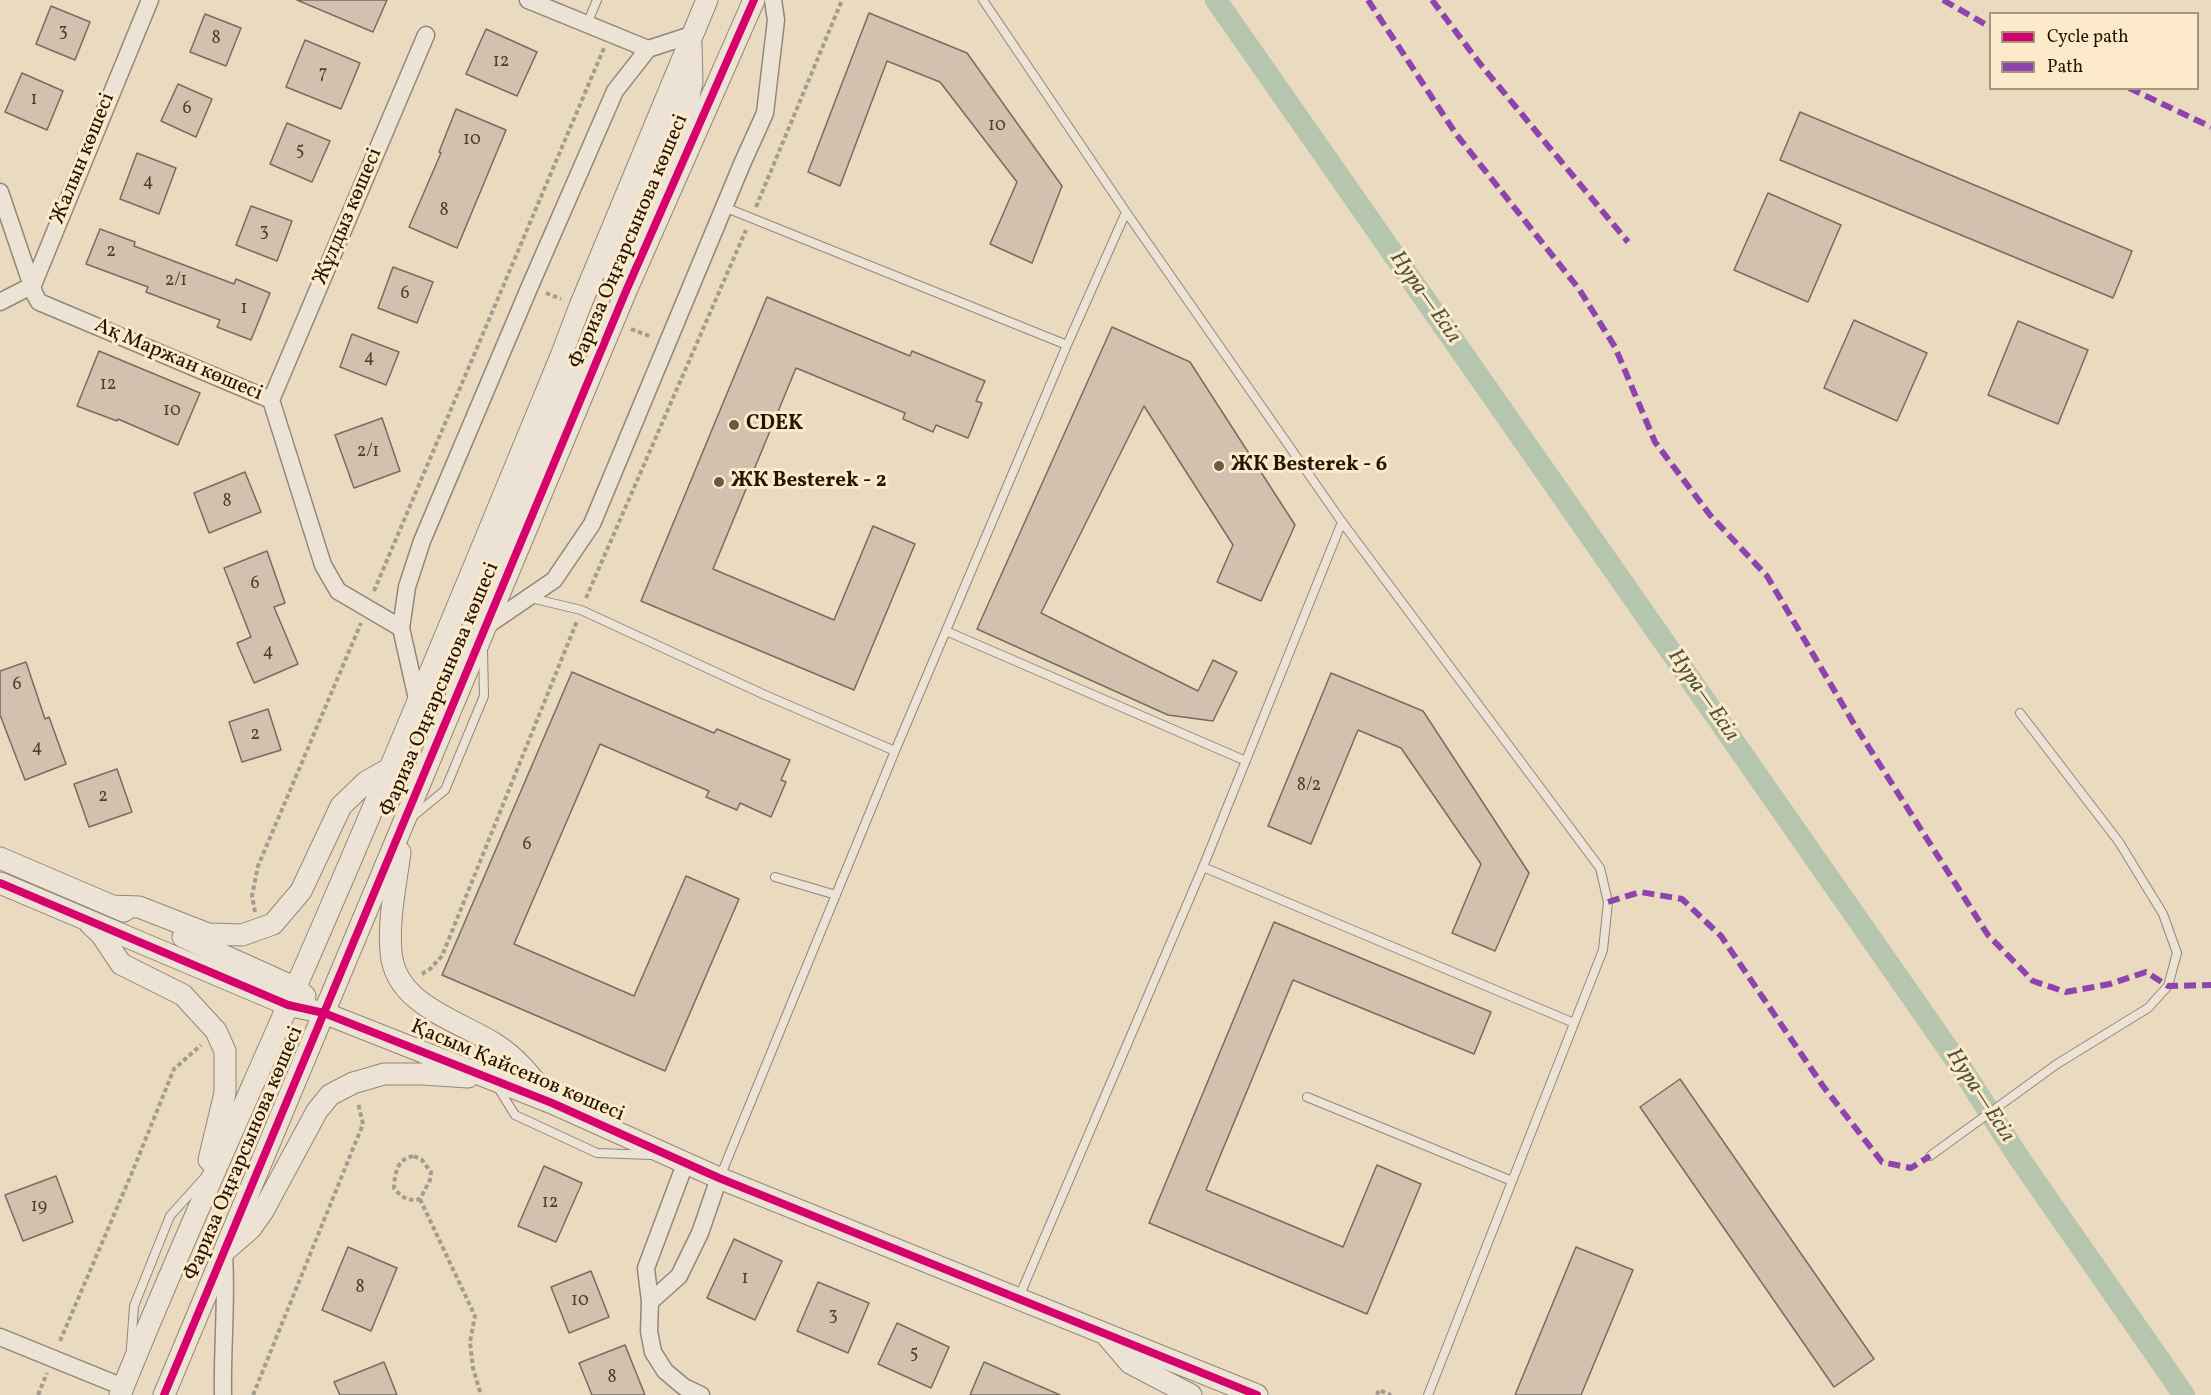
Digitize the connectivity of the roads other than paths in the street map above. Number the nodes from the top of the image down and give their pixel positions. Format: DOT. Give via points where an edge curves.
graph roads {
  1 [pos="150,0"];
  2 [pos="528,0"];
  3 [pos="597,0"];
  4 [pos="698,0"];
  5 [pos="707,0"];
  6 [pos="754,0"];
  7 [pos="773,0"];
  8 [pos="983,0"];
  9 [pos="587,24"];
  10 [pos="694,28"];
  11 [pos="426,35"];
  12 [pos="648,49"];
  13 [pos="0,192"];
  14 [pos="724,207"];
  15 [pos="1126,212"];
  16 [pos="33,285"];
  17 [pos="626,291"];
  18 [pos="0,302"];
  19 [pos="1067,345"];
  20 [pos="561,356"];
  21 [pos="271,400"];
  22 [pos="1342,522"];
  23 [pos="530,598"];
  24 [pos="401,628"];
  25 [pos="485,631"];
  26 [pos="946,632"];
  27 [pos="417,699"];
  28 [pos="2020,713"];
  29 [pos="895,751"];
  30 [pos="1246,761"];
  31 [pos="389,770"];
  32 [pos="404,824"];
  33 [pos="0,858"];
  34 [pos="1203,867"];
  35 [pos="775,877"];
  36 [pos="0,883"];
  37 [pos="836,895"];
  38 [pos="112,906"];
  39 [pos="88,921"];
  40 [pos="292,996"];
  41 [pos="324,1012"];
  42 [pos="1574,1023"];
  43 [pos="490,1080"];
  44 [pos="1307,1097"];
  45 [pos="552,1104"];
  46 [pos="666,1155"];
  47 [pos="1930,1156"];
  48 [pos="686,1164"];
  49 [pos="210,1176"];
  50 [pos="719,1178"];
  51 [pos="1512,1181"];
  52 [pos="224,1252"];
  53 [pos="1019,1298"];
  54 [pos="650,1302"];
  55 [pos="1104,1332"];
  56 [pos="0,1337"];
  57 [pos="124,1385"];
  58 [pos="164,1395"];
  59 [pos="223,1395"];
  60 [pos="701,1395"];
  61 [pos="1191,1395"];
  62 [pos="1257,1395"];
  63 [pos="1428,1395"];
  1 -- 16 [label="street, Жалын көшесі"];
  2 -- 9 [label="street"];
  3 -- 9 [label="lane"];
  4 -- 10 [label="lane"];
  5 -- 10 [label="street, Фариза Оңғарсынова көшесі"];
  6 -- 17 [label="street, Фариза Оңғарсынова көшесі"];
  7 -- 14 [label="street" via="776,20 765,113"];
  8 -- 15 [label="lane"];
  9 -- 12 [label="street"];
  10 -- 12 [label="street"];
  10 -- 17 [label="street" via="689,96 617,264 614,277"];
  10 -- 20 [label="street, Фариза Оңғарсынова көшесі"];
  11 -- 21 [label="street, Жұлдыз көшесі"];
  12 -- 24 [label="street" via="615,91 530,286 422,541 407,587"];
  13 -- 16 [label="street, Ақ Маржан көшесі"];
  14 -- 19 [label="lane"];
  14 -- 23 [label="street" via="592,524 554,580"];
  15 -- 19 [label="lane"];
  15 -- 22 [label="lane"];
  16 -- 18 [label="street"];
  16 -- 21 [label="street, Ақ Маржан көшесі" via="39,302"];
  17 -- 25 [label="street, Фариза Оңғарсынова көшесі"];
  19 -- 26 [label="lane"];
  20 -- 25 [label="street" via="571,365 573,380 500,556"];
  20 -- 27 [label="street, Фариза Оңғарсынова көшесі"];
  21 -- 24 [label="street, Ақ Маржан көшесі" via="323,565 338,591"];
  22 -- 30 [label="lane"];
  22 -- 42 [label="lane" via="1600,868 1608,903 1603,950"];
  23 -- 25 [label="street"];
  23 -- 29 [label="lane" via="581,610"];
  24 -- 27 [label="street"];
  25 -- 32 [label="street, Фариза Оңғарсынова көшесі"];
  26 -- 29 [label="lane"];
  26 -- 30 [label="lane"];
  27 -- 31 [label="street, Фариза Оңғарсынова көшесі"];
  28 -- 47 [label="lane" via="2119,842 2163,914 2177,953 2168,986 2148,1008 2057,1064"];
  29 -- 37 [label="lane"];
  30 -- 34 [label="lane"];
  31 -- 38 [label="street" via="366,782 341,806 301,891 273,924 242,935 208,934 139,907"];
  31 -- 40 [label="street, Фариза Оңғарсынова көшесі"];
  32 -- 41 [label="street, Фариза Оңғарсынова көшесі"];
  32 -- 45 [label="street" via="392,911 391,953 398,978 412,997 496,1044 525,1068"];
  33 -- 38 [label="street, Қасым Қайсенов көшесі"];
  34 -- 42 [label="lane"];
  34 -- 53 [label="lane"];
  35 -- 37 [label="lane"];
  36 -- 39 [label="street, Қасым Қайсенов көшесі"];
  37 -- 50 [label="lane"];
  38 -- 40 [label="street, Қасым Қайсенов көшесі"];
  39 -- 40 [label="street, Қасым Қайсенов көшесі"];
  39 -- 49 [label="street" via="121,964 183,995 216,1031 225,1051 225,1093 212,1144"];
  40 -- 41 [label="street, Қасым Қайсенов көшесі"];
  40 -- 49 [label="street, Фариза Оңғарсынова көшесі"];
  41 -- 43 [label="street, Қасым Қайсенов көшесі"];
  41 -- 52 [label="street, Фариза Оңғарсынова көшесі"];
  42 -- 51 [label="lane"];
  43 -- 45 [label="street, Қасым Қайсенов көшесі"];
  43 -- 46 [label="lane" via="515,1115 597,1153"];
  43 -- 52 [label="street" via="384,1074 330,1095 317,1111 251,1228"];
  44 -- 51 [label="lane"];
  45 -- 46 [label="street, Қасым Қайсенов көшесі"];
  46 -- 48 [label="street, Қасым Қайсенов көшесі"];
  48 -- 50 [label="street, Қасым Қайсенов көшесі"];
  48 -- 54 [label="street" via="646,1268"];
  49 -- 57 [label="street, Фариза Оңғарсынова көшесі"];
  50 -- 53 [label="street, Қасым Қайсенов көшесі"];
  50 -- 54 [label="street" via="700,1233 679,1276"];
  51 -- 63 [label="lane"];
  52 -- 58 [label="street, Фариза Оңғарсынова көшесі"];
  52 -- 59 [label="street"];
  53 -- 55 [label="street, Қасым Қайсенов көшесі"];
  54 -- 60 [label="street" via="653,1352 665,1371"];
  55 -- 61 [label="street" via="1130,1363"];
  55 -- 62 [label="street, Қасым Қайсенов көшесі"];
  56 -- 57 [label="street"];
}
